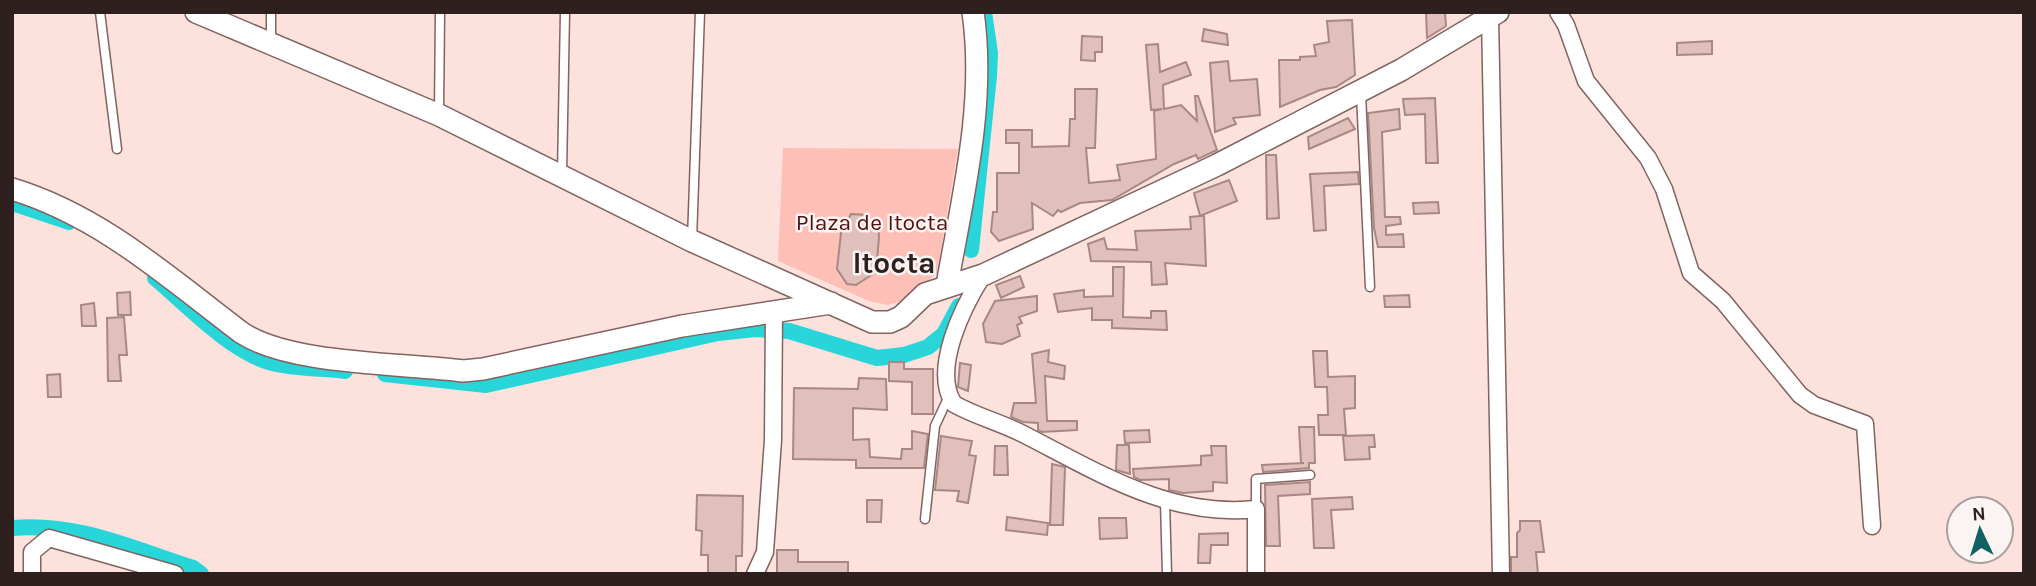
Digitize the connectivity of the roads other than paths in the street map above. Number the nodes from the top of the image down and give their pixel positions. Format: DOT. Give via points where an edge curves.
graph roads {
  1 [pos="100,12"];
  2 [pos="196,12"];
  3 [pos="271,12"];
  4 [pos="440,12"];
  5 [pos="565,12"];
  6 [pos="700,12"];
  7 [pos="973,12"];
  8 [pos="1559,12"];
  9 [pos="1494,15"];
  10 [pos="271,43"];
  11 [pos="1361,88"];
  12 [pos="439,115"];
  13 [pos="117,149"];
  14 [pos="562,174"];
  15 [pos="12,189"];
  16 [pos="692,241"];
  17 [pos="983,275"];
  18 [pos="947,285"];
  19 [pos="1370,287"];
  20 [pos="831,303"];
  21 [pos="773,323"];
  22 [pos="949,396"];
  23 [pos="1310,475"];
  24 [pos="1165,502"];
  25 [pos="1256,509"];
  26 [pos="925,519"];
  27 [pos="1872,526"];
  28 [pos="150,570"];
  29 [pos="32,574"];
  30 [pos="175,574"];
  31 [pos="755,574"];
  32 [pos="1167,574"];
  33 [pos="1256,574"];
  34 [pos="1501,574"];
  1 -- 13 [label="lane"];
  2 -- 10 [label="main road"];
  3 -- 10 [label="lane"];
  4 -- 12 [label="lane"];
  5 -- 14 [label="lane"];
  6 -- 16 [label="lane"];
  7 -- 18 [label="main road" via="978,85"];
  8 -- 27 [label="street" via="1586,81 1648,158 1664,189 1691,273 1723,301 1800,395 1865,424"];
  9 -- 11 [label="main road"];
  9 -- 34 [label="street"];
  10 -- 12 [label="main road"];
  11 -- 17 [label="main road" via="1217,165"];
  11 -- 19 [label="lane"];
  12 -- 14 [label="main road"];
  14 -- 16 [label="main road"];
  15 -- 21 [label="main road" via="116,236 249,338 297,354 483,369 682,326"];
  16 -- 20 [label="main road"];
  17 -- 18 [label="main road"];
  17 -- 22 [label="street" via="956,327 949,360"];
  18 -- 20 [label="main road" via="925,294 890,322 872,321"];
  20 -- 21 [label="main road"];
  21 -- 31 [label="street" via="773,440 765,552"];
  22 -- 24 [label="street" via="964,409"];
  22 -- 26 [label="lane" via="935,426"];
  23 -- 25 [label="lane" via="1256,479"];
  24 -- 25 [label="street" via="1209,511"];
  24 -- 32 [label="lane"];
  25 -- 33 [label="street"];
  28 -- 29 [label="street" via="49,538 32,552"];
  28 -- 30 [label="street"];
}
